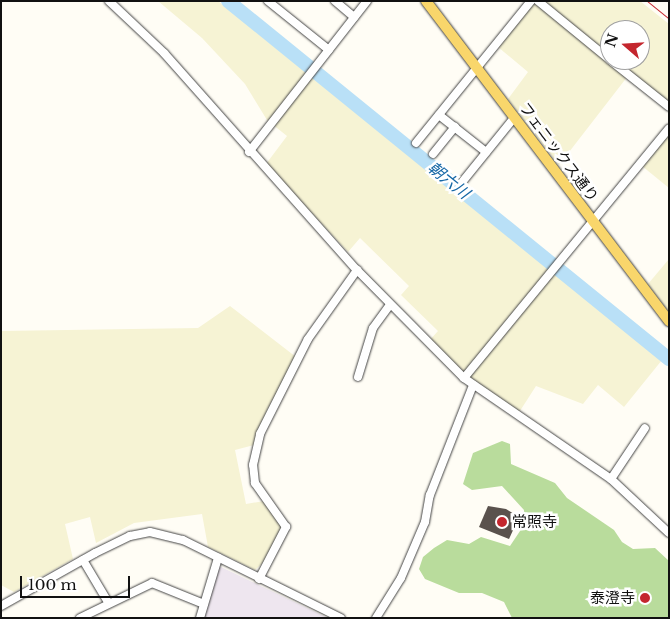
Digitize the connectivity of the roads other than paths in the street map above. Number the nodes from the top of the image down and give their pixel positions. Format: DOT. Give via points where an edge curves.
graph roads {
  1 [pos="109,1"];
  2 [pos="268,1"];
  3 [pos="335,1"];
  4 [pos="367,1"];
  5 [pos="426,1"];
  6 [pos="531,1"];
  7 [pos="538,1"];
  8 [pos="354,17"];
  9 [pos="329,50"];
  10 [pos="600,52"];
  11 [pos="477,69"];
  12 [pos="622,70"];
  13 [pos="669,108"];
  14 [pos="439,114"];
  15 [pos="514,118"];
  16 [pos="455,127"];
  17 [pos="669,128"];
  18 [pos="416,143"];
  19 [pos="249,152"];
  20 [pos="486,152"];
  21 [pos="433,154"];
  22 [pos="463,182"];
  23 [pos="593,221"];
  24 [pos="357,270"];
  25 [pos="390,305"];
  26 [pos="669,321"];
  27 [pos="358,377"];
  28 [pos="464,378"];
  29 [pos="473,385"];
  30 [pos="645,428"];
  31 [pos="611,479"];
  32 [pos="669,533"];
  33 [pos="218,558"];
  34 [pos="83,560"];
  35 [pos="259,579"];
  36 [pos="108,602"];
  37 [pos="204,604"];
  38 [pos="1,606"];
  39 [pos="80,618"];
  40 [pos="200,618"];
  41 [pos="341,618"];
  42 [pos="376,618"];
  1 -- 19 [label="street" via="164,53"];
  2 -- 9 [label="street"];
  3 -- 8 [label="street"];
  4 -- 8 [label="street"];
  5 -- 11 [label="main road, フェニックス通り"];
  6 -- 11 [label="street"];
  7 -- 10 [label="street"];
  8 -- 9 [label="street"];
  9 -- 19 [label="street"];
  11 -- 14 [label="street"];
  11 -- 15 [label="main road, フェニックス通り"];
  12 -- 13 [label="street"];
  14 -- 16 [label="street"];
  14 -- 18 [label="street"];
  15 -- 20 [label="street"];
  15 -- 23 [label="main road, フェニックス通り"];
  16 -- 20 [label="street"];
  16 -- 21 [label="street"];
  17 -- 23 [label="street"];
  19 -- 24 [label="street"];
  20 -- 22 [label="street"];
  23 -- 26 [label="main road, フェニックス通り"];
  23 -- 28 [label="street"];
  24 -- 25 [label="street"];
  24 -- 35 [label="street" via="308,339 260,434 253,466 255,483 286,527"];
  25 -- 27 [label="street" via="373,328"];
  25 -- 28 [label="street"];
  28 -- 29 [label="street"];
  29 -- 31 [label="street"];
  29 -- 42 [label="street" via="430,495 426,522 401,578"];
  30 -- 31 [label="street"];
  31 -- 32 [label="street"];
  33 -- 34 [label="street" via="183,540 150,532 130,536"];
  33 -- 35 [label="street"];
  33 -- 37 [label="street"];
  34 -- 36 [label="street"];
  34 -- 38 [label="street"];
  35 -- 41 [label="street"];
  36 -- 37 [label="street" via="152,583"];
  36 -- 39 [label="street"];
  37 -- 40 [label="street"];
}
